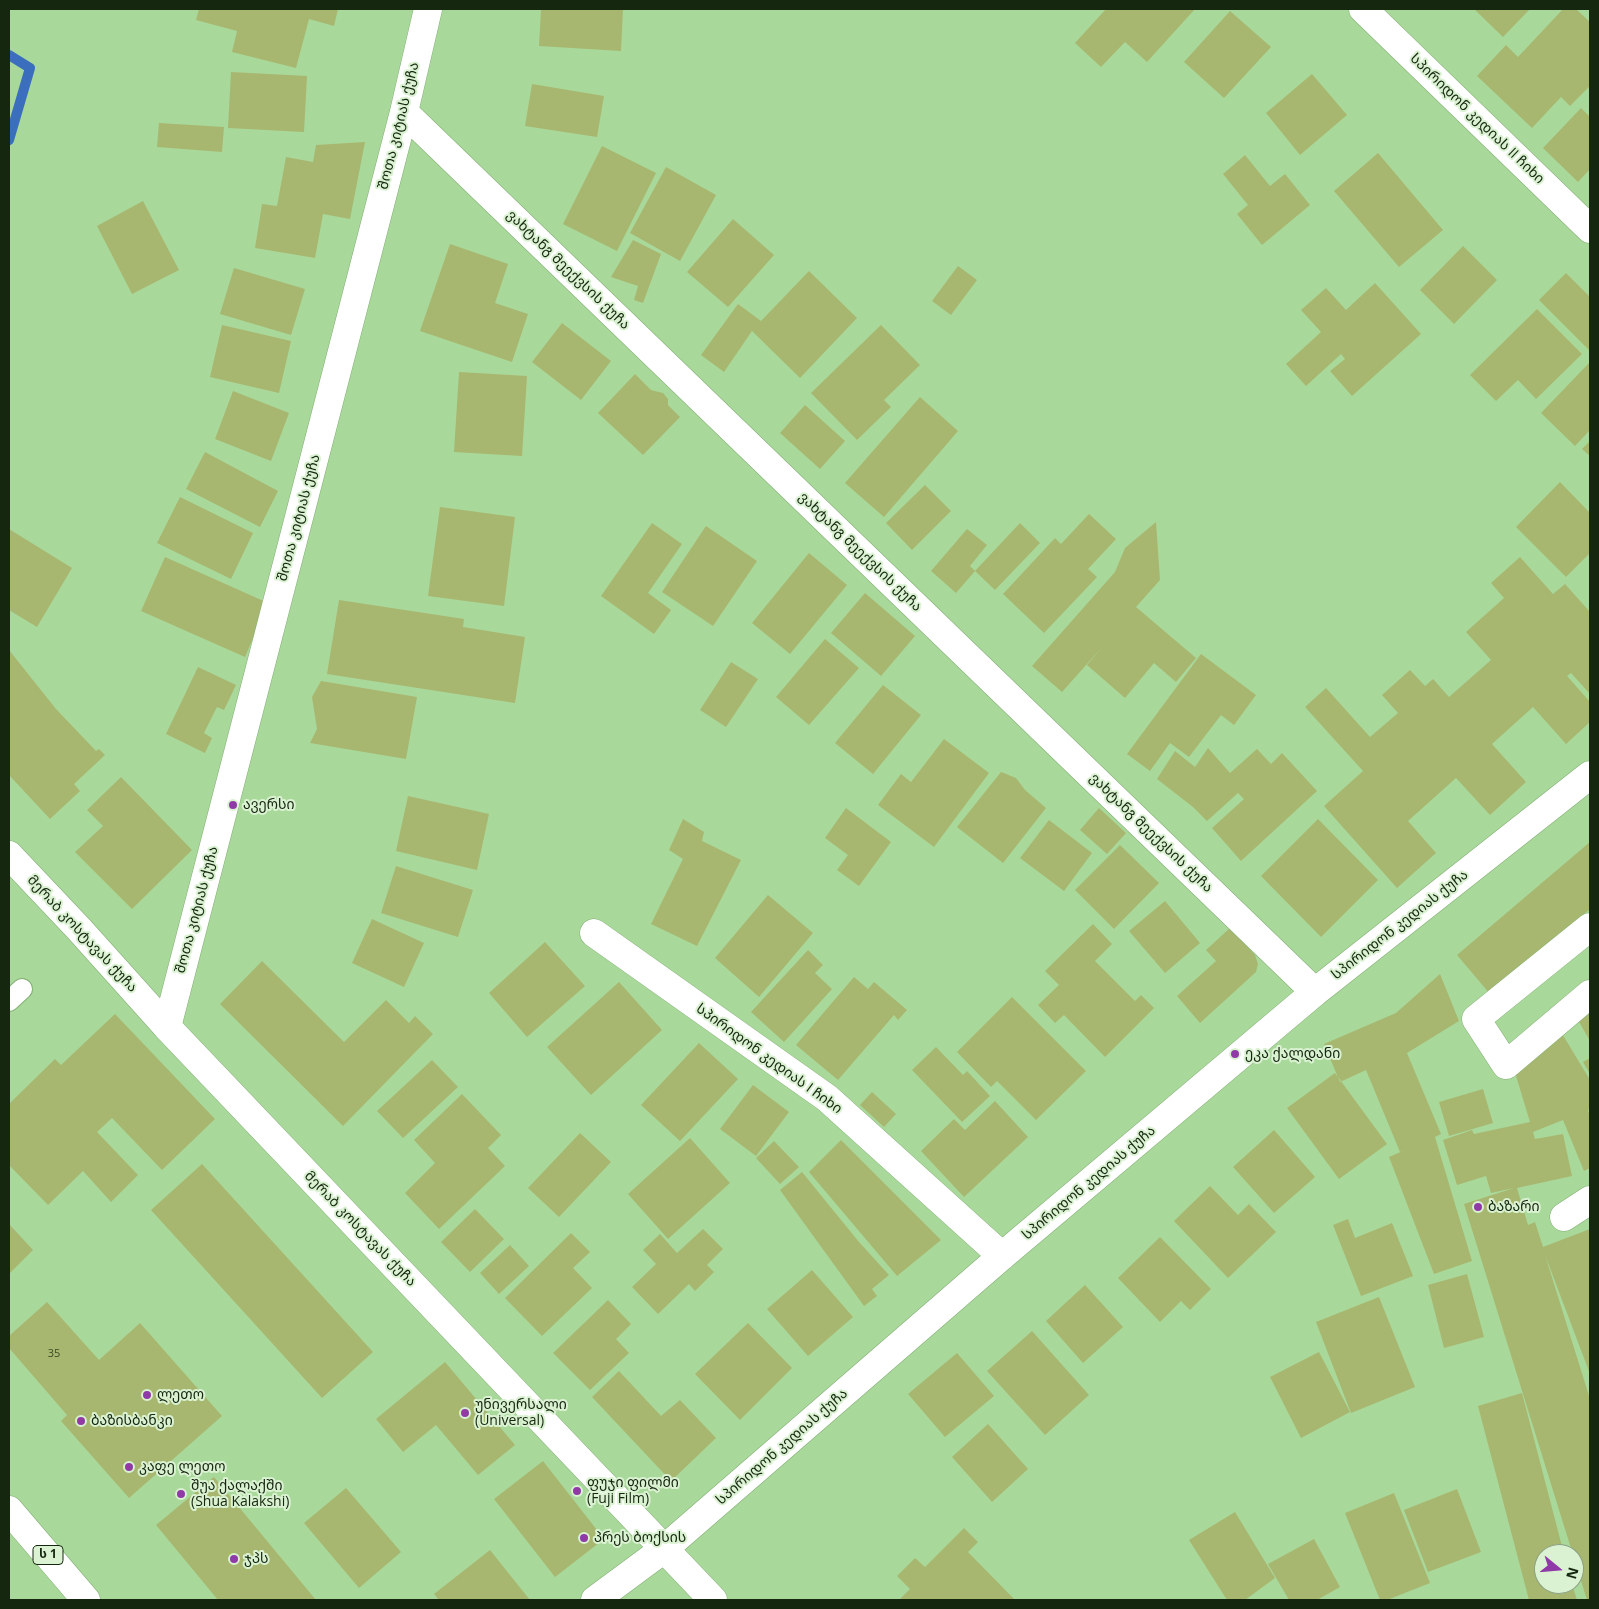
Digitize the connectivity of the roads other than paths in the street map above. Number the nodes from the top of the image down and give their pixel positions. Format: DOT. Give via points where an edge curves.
graph roads {
  1 [pos="428,9"];
  2 [pos="1363,9"];
  3 [pos="404,112"];
  4 [pos="1590,229"];
  5 [pos="1590,775"];
  6 [pos="9,856"];
  7 [pos="1590,927"];
  8 [pos="594,934"];
  9 [pos="1315,992"];
  10 [pos="1590,994"];
  11 [pos="167,1026"];
  12 [pos="1590,1200"];
  13 [pos="1564,1217"];
  14 [pos="1002,1256"];
  15 [pos="9,1510"];
  16 [pos="664,1549"];
  17 [pos="86,1600"];
  18 [pos="595,1600"];
  19 [pos="713,1600"];
  1 -- 3 [label="main road, შოთა კიტიას ქუჩა"];
  2 -- 4 [label="main road, სპირიდონ კედიას II ჩიხი"];
  3 -- 9 [label="main road, ვახტანგ მეექვსის ქუჩა"];
  3 -- 11 [label="main road, შოთა კიტიას ქუჩა"];
  5 -- 9 [label="main road, სპირიდონ კედიას ქუჩა"];
  6 -- 11 [label="main road, მერაბ კოსტავას ქუჩა"];
  7 -- 10 [label="main road" via="1476,1020 1506,1065"];
  8 -- 14 [label="main road, სპირიდონ კედიას I ჩიხი" via="827,1098"];
  9 -- 14 [label="main road, სპირიდონ კედიას ქუჩა"];
  11 -- 16 [label="main road, მერაბ კოსტავას ქუჩა"];
  12 -- 13 [label="main road"];
  14 -- 16 [label="main road, სპირიდონ კედიას ქუჩა"];
  15 -- 17 [label="main road, ს 1"];
  16 -- 18 [label="main road, სპირიდონ კედიას ქუჩა"];
  16 -- 19 [label="main road, მერაბ კოსტავას ქუჩა"];
}
